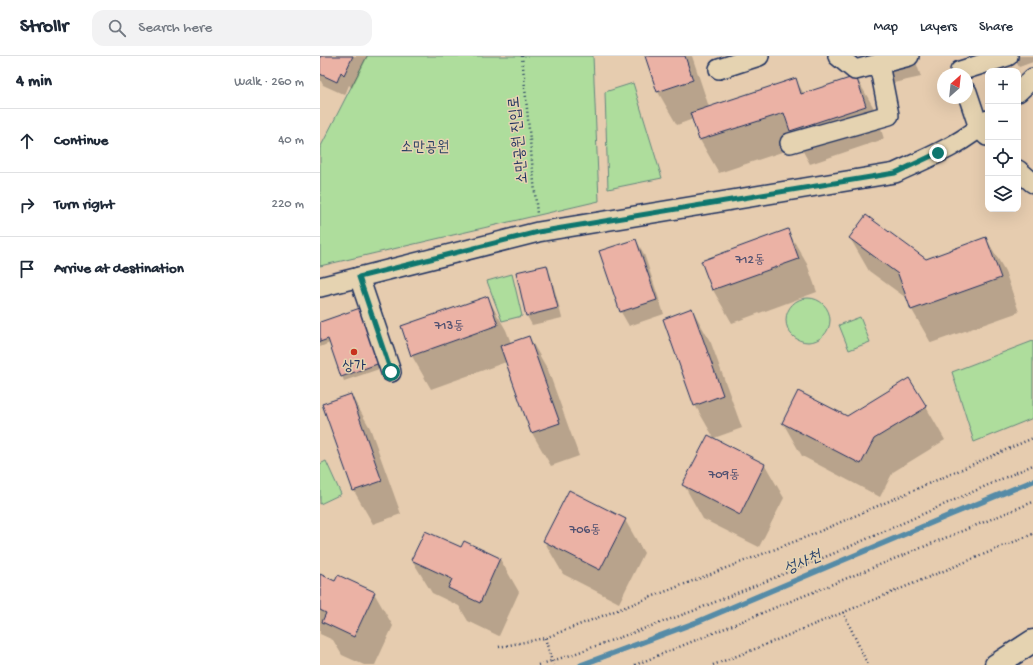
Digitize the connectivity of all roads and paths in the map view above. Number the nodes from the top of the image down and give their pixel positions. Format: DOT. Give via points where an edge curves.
graph roads {
  1 [pos="522,56"];
  2 [pos="759,56"];
  3 [pos="838,56"];
  4 [pos="909,56"];
  5 [pos="1008,56"];
  6 [pos="879,64"];
  7 [pos="959,67"];
  8 [pos="719,69"];
  9 [pos="1033,78"];
  10 [pos="1021,89"];
  11 [pos="973,104"];
  12 [pos="985,128"];
  13 [pos="790,144"];
  14 [pos="1021,173"];
  15 [pos="1033,183"];
  16 [pos="537,216"];
  17 [pos="359,277"];
  18 [pos="320,287"];
  19 [pos="391,372"];
  20 [pos="1033,438"];
  21 [pos="1033,465"];
  22 [pos="1033,502"];
  23 [pos="1033,534"];
  24 [pos="843,612"];
  25 [pos="545,638"];
  26 [pos="1033,641"];
  27 [pos="1033,645"];
  28 [pos="499,647"];
  29 [pos="538,665"];
  30 [pos="553,665"];
  31 [pos="634,665"];
  32 [pos="713,665"];
  33 [pos="868,665"];
  34 [pos="996,665"];
  1 -- 16 [label="path, 소만공원 진입로"];
  2 -- 8 [label="street"];
  3 -- 6 [label="street" via="855,70"];
  4 -- 6 [label="street"];
  5 -- 7 [label="street" via="966,69"];
  6 -- 13 [label="street" via="889,115"];
  9 -- 10 [label="street"];
  11 -- 12 [label="street"];
  12 -- 17 [label="street" via="895,173 538,232"];
  14 -- 15 [label="street"];
  17 -- 18 [label="street"];
  17 -- 19 [label="street"];
  20 -- 25 [label="path" via="809,536"];
  21 -- 29 [label="path" via="842,550 693,611"];
  22 -- 31 [label="path"];
  23 -- 24 [label="path"];
  24 -- 32 [label="path"];
  24 -- 33 [label="path"];
  25 -- 28 [label="path"];
  25 -- 30 [label="path, bridge"];
  26 -- 34 [label="highway"];
  27 -- 34 [label="highway"];
}
